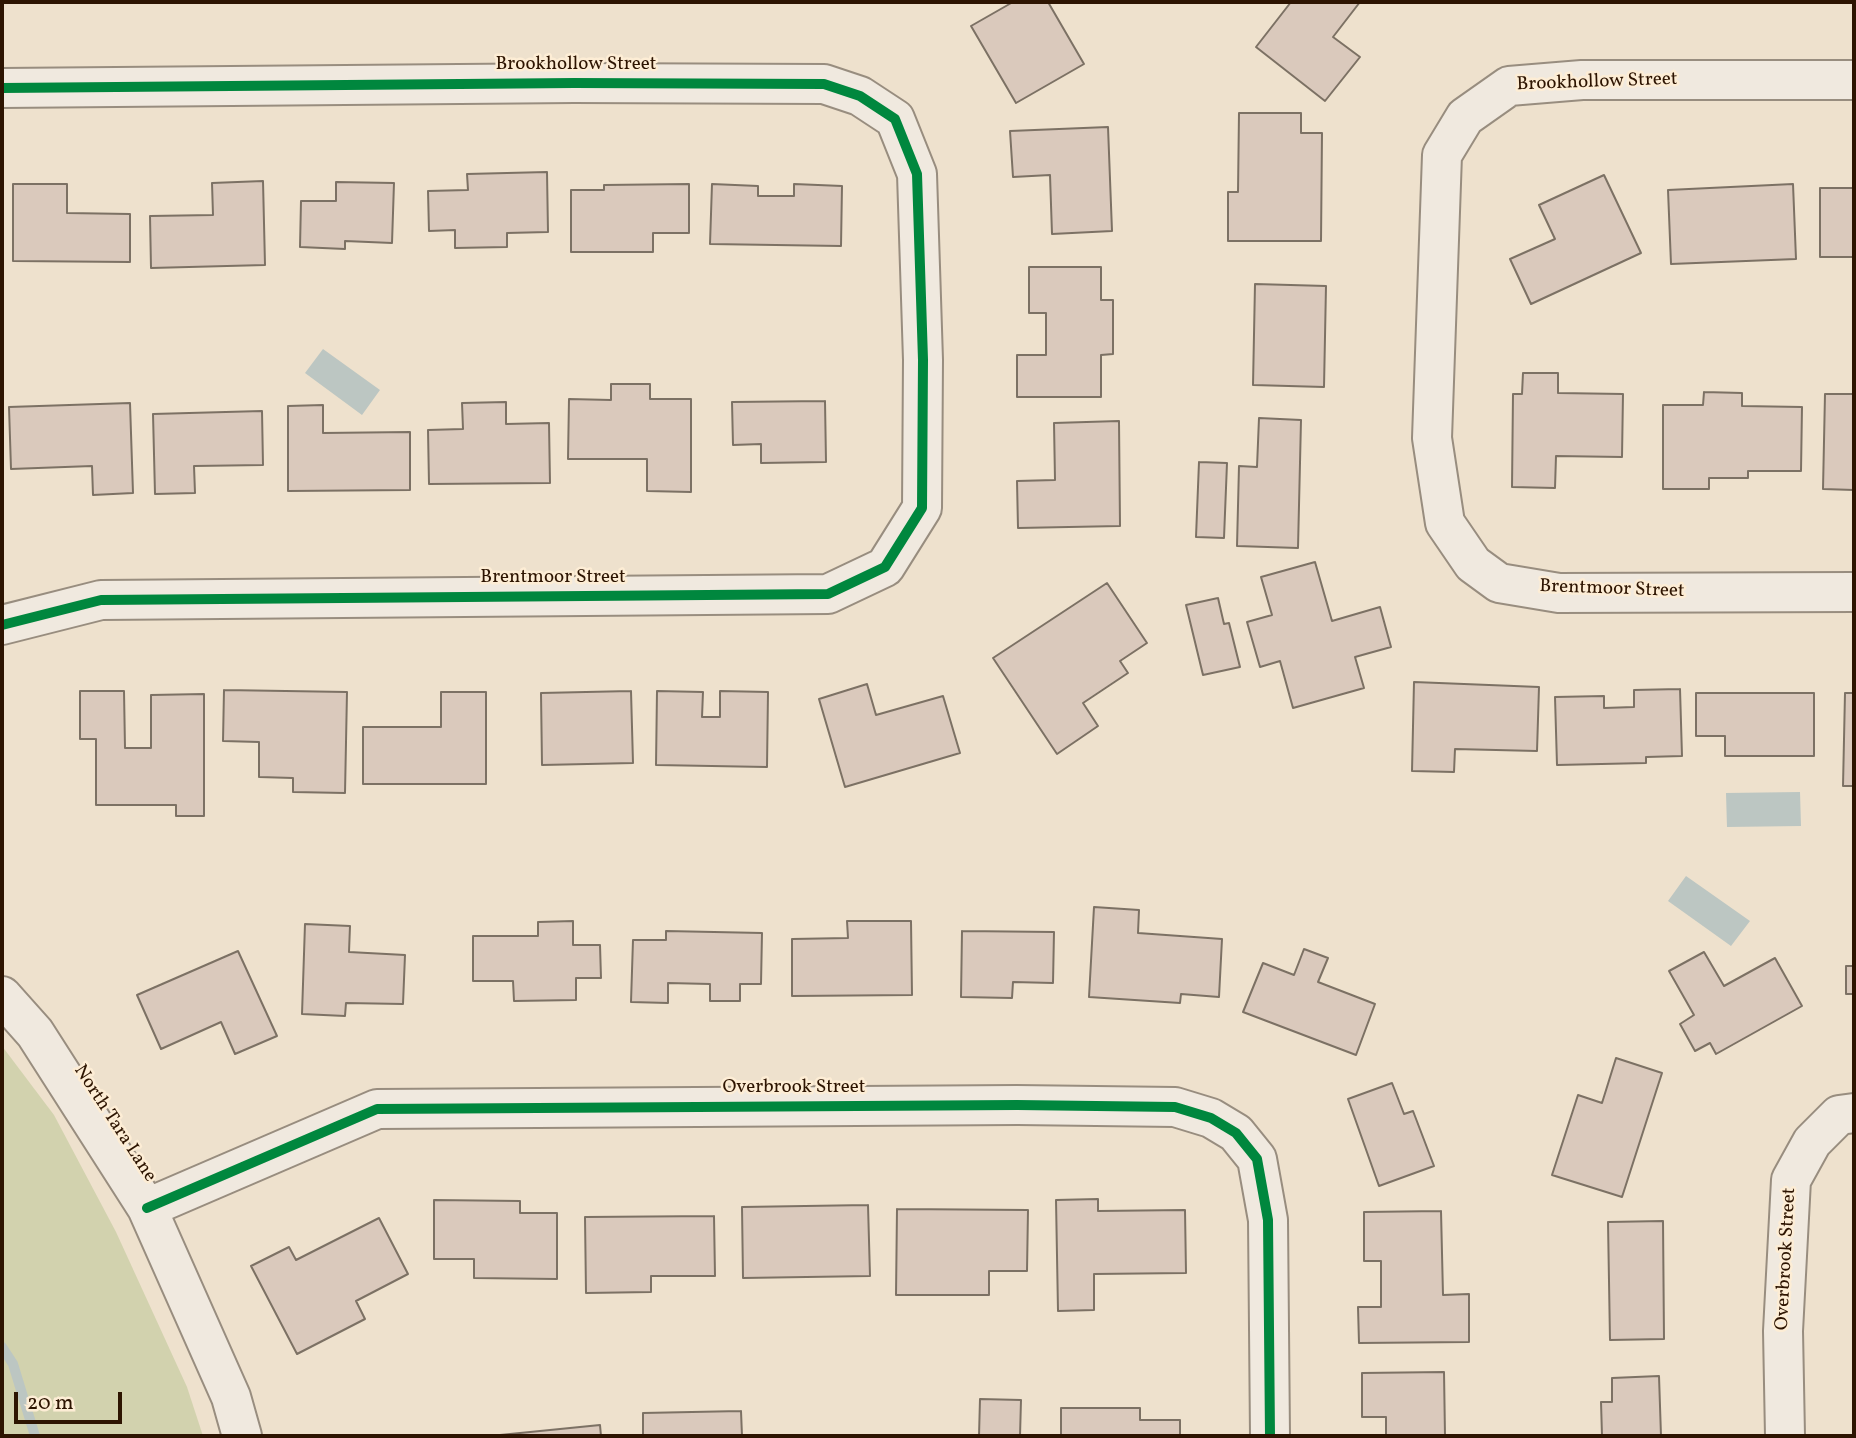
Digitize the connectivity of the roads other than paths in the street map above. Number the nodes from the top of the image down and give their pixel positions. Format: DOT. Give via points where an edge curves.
graph roads {
  1 [pos="1854,80"];
  2 [pos="2,88"];
  3 [pos="1435,351"];
  4 [pos="923,360"];
  5 [pos="1854,592"];
  6 [pos="2,625"];
  7 [pos="2,996"];
  8 [pos="1854,1113"];
  9 [pos="147,1209"];
  10 [pos="242,1436"];
  11 [pos="1270,1436"];
  12 [pos="1785,1436"];
  1 -- 3 [label="street, Brookhollow Street" via="1582,80 1509,86 1465,117 1442,155"];
  2 -- 4 [label="street, Brookhollow Street" via="824,84 860,96 895,119 917,174"];
  3 -- 5 [label="street, Brentmoor Street" via="1432,438 1445,523 1473,564 1499,583 1559,593"];
  4 -- 6 [label="street, Brentmoor Street" via="922,508 885,566 828,594 101,600"];
  7 -- 9 [label="street, North Tara Lane" via="35,1033"];
  8 -- 12 [label="street, Overbrook Street" via="1839,1115 1812,1142 1791,1180 1783,1351"];
  9 -- 10 [label="street, North Tara Lane" via="231,1397"];
  9 -- 11 [label="street, Overbrook Street" via="377,1110 1175,1107 1211,1118 1236,1133 1257,1159 1268,1220"];
}
